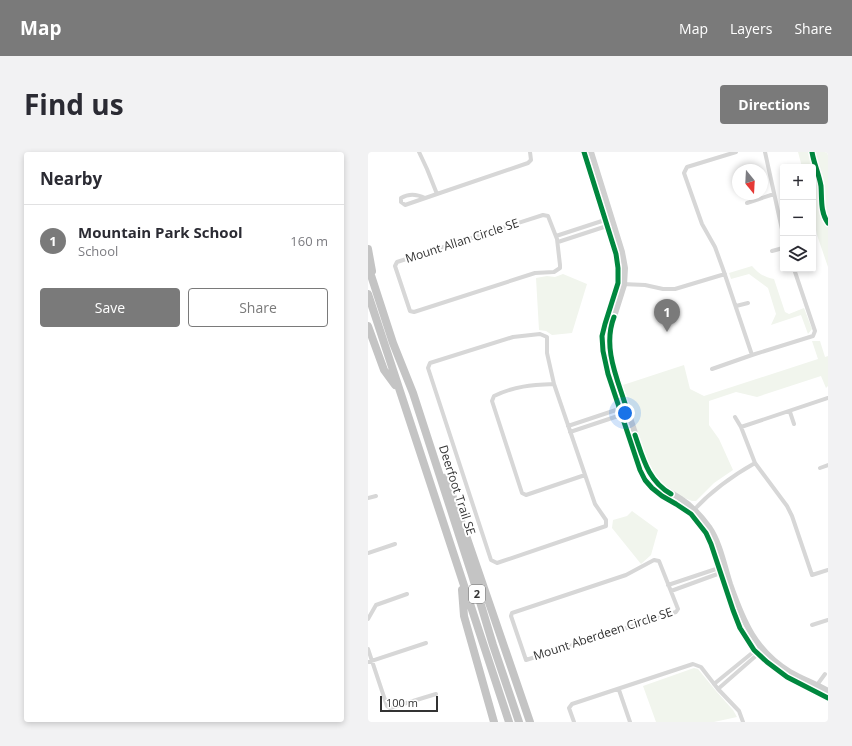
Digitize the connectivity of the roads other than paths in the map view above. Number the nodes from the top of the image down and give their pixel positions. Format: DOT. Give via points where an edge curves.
graph roads {
  1 [pos="419,152"];
  2 [pos="530,152"];
  3 [pos="584,152"];
  4 [pos="591,152"];
  5 [pos="736,152"];
  6 [pos="765,152"];
  7 [pos="437,194"];
  8 [pos="774,194"];
  9 [pos="425,198"];
  10 [pos="747,202"];
  11 [pos="612,221"];
  12 [pos="780,221"];
  13 [pos="606,223"];
  14 [pos="556,236"];
  15 [pos="558,242"];
  16 [pos="368,248"];
  17 [pos="780,249"];
  18 [pos="772,251"];
  19 [pos="368,266"];
  20 [pos="795,272"];
  21 [pos="725,274"];
  22 [pos="621,284"];
  23 [pos="377,293"];
  24 [pos="368,294"];
  25 [pos="748,303"];
  26 [pos="736,306"];
  27 [pos="368,326"];
  28 [pos="752,355"];
  29 [pos="712,369"];
  30 [pos="554,384"];
  31 [pos="398,388"];
  32 [pos="828,398"];
  33 [pos="627,410"];
  34 [pos="620,412"];
  35 [pos="790,412"];
  36 [pos="736,417"];
  37 [pos="794,424"];
  38 [pos="568,426"];
  39 [pos="742,427"];
  40 [pos="570,432"];
  41 [pos="755,463"];
  42 [pos="828,465"];
  43 [pos="437,466"];
  44 [pos="820,468"];
  45 [pos="585,475"];
  46 [pos="376,496"];
  47 [pos="368,498"];
  48 [pos="693,512"];
  49 [pos="395,544"];
  50 [pos="368,553"];
  51 [pos="722,570"];
  52 [pos="828,570"];
  53 [pos="461,577"];
  54 [pos="668,585"];
  55 [pos="671,591"];
  56 [pos="407,594"];
  57 [pos="368,619"];
  58 [pos="828,620"];
  59 [pos="812,625"];
  60 [pos="426,643"];
  61 [pos="761,648"];
  62 [pos="368,649"];
  63 [pos="756,652"];
  64 [pos="370,661"];
  65 [pos="825,674"];
  66 [pos="714,684"];
  67 [pos="817,685"];
  68 [pos="718,689"];
  69 [pos="619,690"];
  70 [pos="828,691"];
  71 [pos="436,694"];
  72 [pos="828,698"];
  73 [pos="494,722"];
  74 [pos="509,722"];
  75 [pos="518,722"];
  76 [pos="530,722"];
  77 [pos="574,722"];
  78 [pos="630,722"];
  79 [pos="743,722"];
  1 -- 7 [label="street"];
  2 -- 7 [label="street" via="531,160 528,163"];
  3 -- 13 [label="street"];
  4 -- 11 [label="street"];
  5 -- 21 [label="street" via="687,167 684,173 702,224 715,247"];
  6 -- 8 [label="street"];
  7 -- 9 [label="street"];
  8 -- 10 [label="street"];
  8 -- 12 [label="street"];
  9 -- 9 [label="street" via="405,206 401,202 401,198 406,194"];
  11 -- 13 [label="street"];
  11 -- 22 [label="street" via="625,268"];
  13 -- 14 [label="street"];
  13 -- 15 [label="street"];
  13 -- 22 [label="street" via="616,254"];
  14 -- 15 [label="street, Mount Allan Circle SE"];
  14 -- 15 [label="street, Mount Allan Circle SE" via="548,216 543,215 397,262 395,266 410,311 414,312 535,273 557,270 560,268"];
  16 -- 23 [label="highway"];
  17 -- 18 [label="street"];
  19 -- 23 [label="highway, Deerfoot Trail SE / 2"];
  20 -- 28 [label="street" via="816,331 813,336"];
  21 -- 22 [label="street" via="675,289"];
  21 -- 26 [label="street"];
  22 -- 33 [label="street" via="609,339 612,362"];
  22 -- 34 [label="street" via="602,336 605,364"];
  23 -- 43 [label="highway, Deerfoot Trail SE / 2"];
  24 -- 31 [label="highway, Deerfoot Trail SE / 2"];
  25 -- 26 [label="street"];
  26 -- 28 [label="street"];
  27 -- 31 [label="highway" via="384,370"];
  28 -- 29 [label="street"];
  30 -- 38 [label="street"];
  30 -- 45 [label="street" via="508,389 494,396 492,401 522,493 526,495"];
  30 -- 45 [label="street" via="547,337 540,334 513,337 430,363 428,368 491,560 497,562 606,526 606,520 595,504"];
  31 -- 53 [label="highway, Deerfoot Trail SE / 2"];
  32 -- 35 [label="street"];
  33 -- 34 [label="street"];
  33 -- 48 [label="street" via="651,476 665,490 681,499"];
  34 -- 38 [label="street"];
  34 -- 40 [label="street"];
  34 -- 48 [label="street" via="635,459 645,480 662,496"];
  35 -- 37 [label="street"];
  35 -- 39 [label="street"];
  36 -- 39 [label="street"];
  38 -- 40 [label="street"];
  39 -- 41 [label="street"];
  40 -- 45 [label="street"];
  41 -- 48 [label="street" via="715,489"];
  41 -- 52 [label="street" via="787,506 812,575"];
  42 -- 44 [label="street"];
  43 -- 75 [label="highway, Deerfoot Trail SE / 2"];
  43 -- 76 [label="highway" via="449,486"];
  46 -- 47 [label="street"];
  48 -- 51 [label="street" via="702,517 712,531"];
  49 -- 50 [label="street"];
  51 -- 54 [label="street"];
  51 -- 55 [label="street, Mount Aberdeen Circle SE"];
  51 -- 61 [label="street" via="746,626"];
  51 -- 63 [label="street" via="740,628"];
  53 -- 73 [label="highway" via="464,616"];
  53 -- 74 [label="highway, Deerfoot Trail SE / 2"];
  54 -- 55 [label="street, Mount Aberdeen Circle SE"];
  54 -- 55 [label="street, Mount Aberdeen Circle SE" via="659,562 654,560 626,575 512,613 526,660 676,612 678,609"];
  56 -- 57 [label="street" via="376,605"];
  58 -- 59 [label="street"];
  60 -- 64 [label="street"];
  61 -- 63 [label="street"];
  61 -- 67 [label="street" via="778,664"];
  62 -- 64 [label="street"];
  63 -- 66 [label="street"];
  63 -- 68 [label="street"];
  63 -- 72 [label="street" via="787,677"];
  64 -- 71 [label="street" via="390,708"];
  65 -- 67 [label="street"];
  66 -- 68 [label="street"];
  66 -- 69 [label="street" via="701,667 693,664"];
  67 -- 70 [label="street"];
  68 -- 79 [label="street" via="739,711"];
  69 -- 77 [label="street" via="572,704 569,708"];
  69 -- 78 [label="street"];
}
